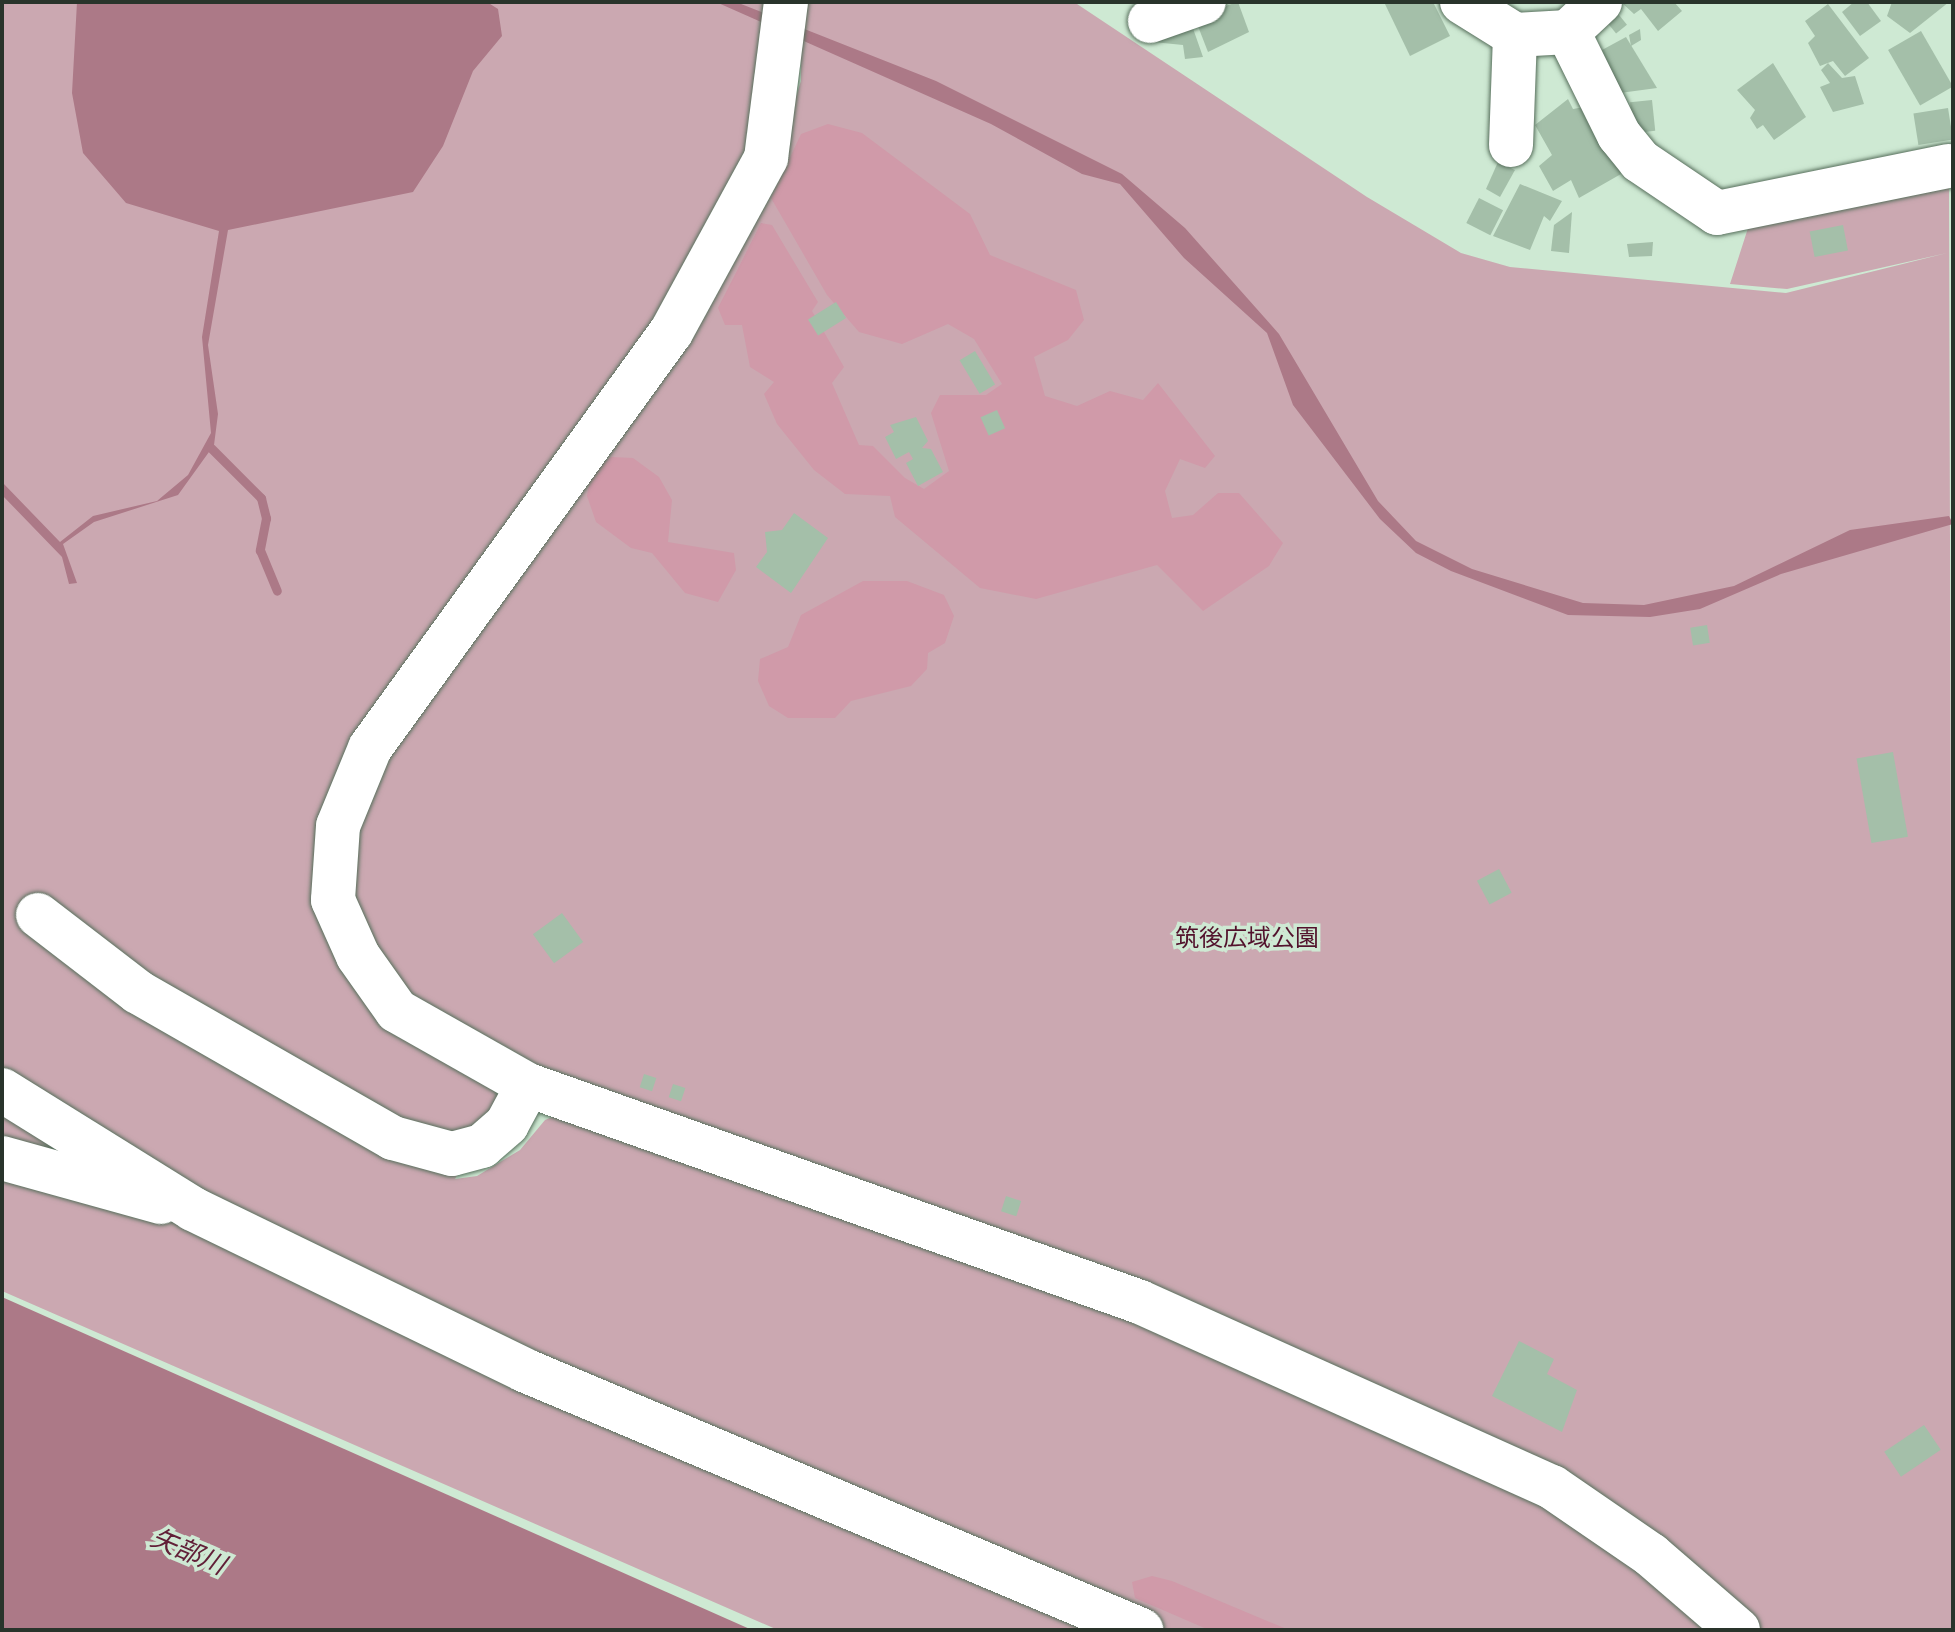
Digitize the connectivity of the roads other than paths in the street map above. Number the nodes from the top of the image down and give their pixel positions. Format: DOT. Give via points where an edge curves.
graph roads {
  1 [pos="1204,2"];
  2 [pos="1462,2"];
  3 [pos="1600,2"];
  4 [pos="785,15"];
  5 [pos="1150,21"];
  6 [pos="1568,32"];
  7 [pos="1515,35"];
  8 [pos="1511,145"];
  9 [pos="1948,166"];
  10 [pos="38,915"];
  11 [pos="528,1085"];
  12 [pos="2,1090"];
  13 [pos="2,1158"];
  14 [pos="193,1209"];
  15 [pos="1141,1630"];
  16 [pos="1738,1630"];
  1 -- 5 [label="street"];
  2 -- 7 [label="street"];
  3 -- 6 [label="street"];
  4 -- 11 [label="street" via="766,158 671,332 370,748 338,826 333,900 358,956 397,1011"];
  6 -- 7 [label="street"];
  6 -- 9 [label="street" via="1619,135 1640,161 1717,213"];
  7 -- 8 [label="street"];
  10 -- 11 [label="street" via="138,992 393,1138 452,1154 482,1146 507,1124"];
  11 -- 16 [label="street" via="854,1204 1013,1252 1191,1323 1552,1487 1651,1555"];
  12 -- 14 [label="street"];
  13 -- 14 [label="street"];
  14 -- 15 [label="street" via="686,1442"];
}
